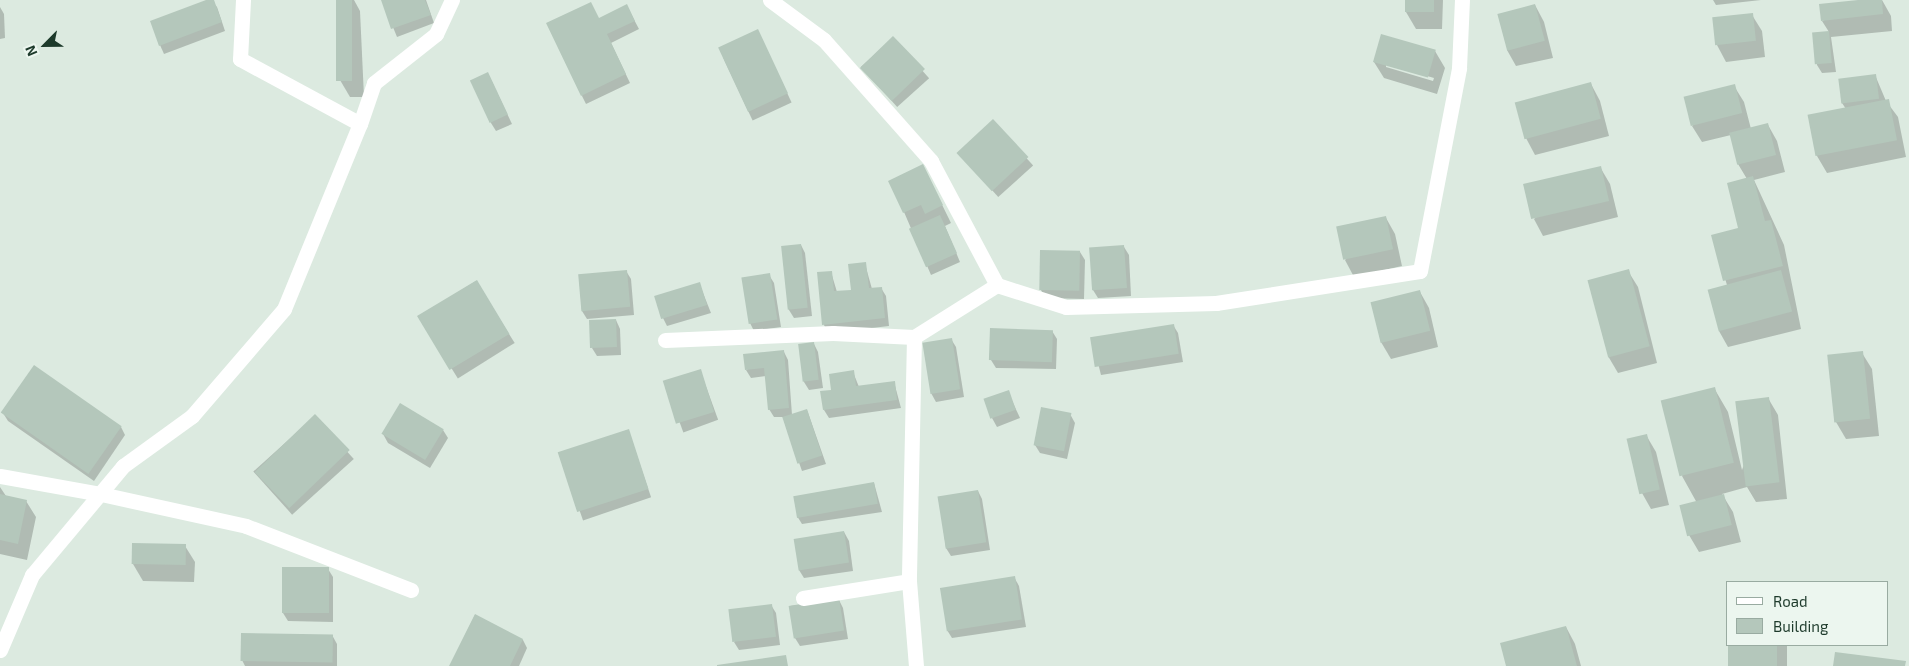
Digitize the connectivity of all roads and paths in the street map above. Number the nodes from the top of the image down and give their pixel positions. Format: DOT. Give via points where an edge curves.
graph roads {
  1 [pos="243,0"];
  2 [pos="452,0"];
  3 [pos="770,0"];
  4 [pos="1462,0"];
  5 [pos="360,124"];
  6 [pos="997,285"];
  7 [pos="914,337"];
  8 [pos="665,340"];
  9 [pos="0,476"];
  10 [pos="101,494"];
  11 [pos="909,581"];
  12 [pos="411,590"];
  13 [pos="803,598"];
  14 [pos="0,650"];
  15 [pos="916,666"];
  1 -- 5 [label="street" via="240,59"];
  2 -- 5 [label="street" via="436,34 374,83"];
  3 -- 6 [label="street" via="824,40 930,161"];
  4 -- 6 [label="street" via="1459,68 1420,271 1216,303 1066,307"];
  5 -- 10 [label="street" via="284,309 192,416 123,466"];
  6 -- 7 [label="street"];
  7 -- 8 [label="street" via="833,333"];
  7 -- 11 [label="street"];
  9 -- 10 [label="street"];
  10 -- 12 [label="street" via="246,526"];
  10 -- 14 [label="street" via="32,575"];
  11 -- 13 [label="street"];
  11 -- 15 [label="street"];
}
